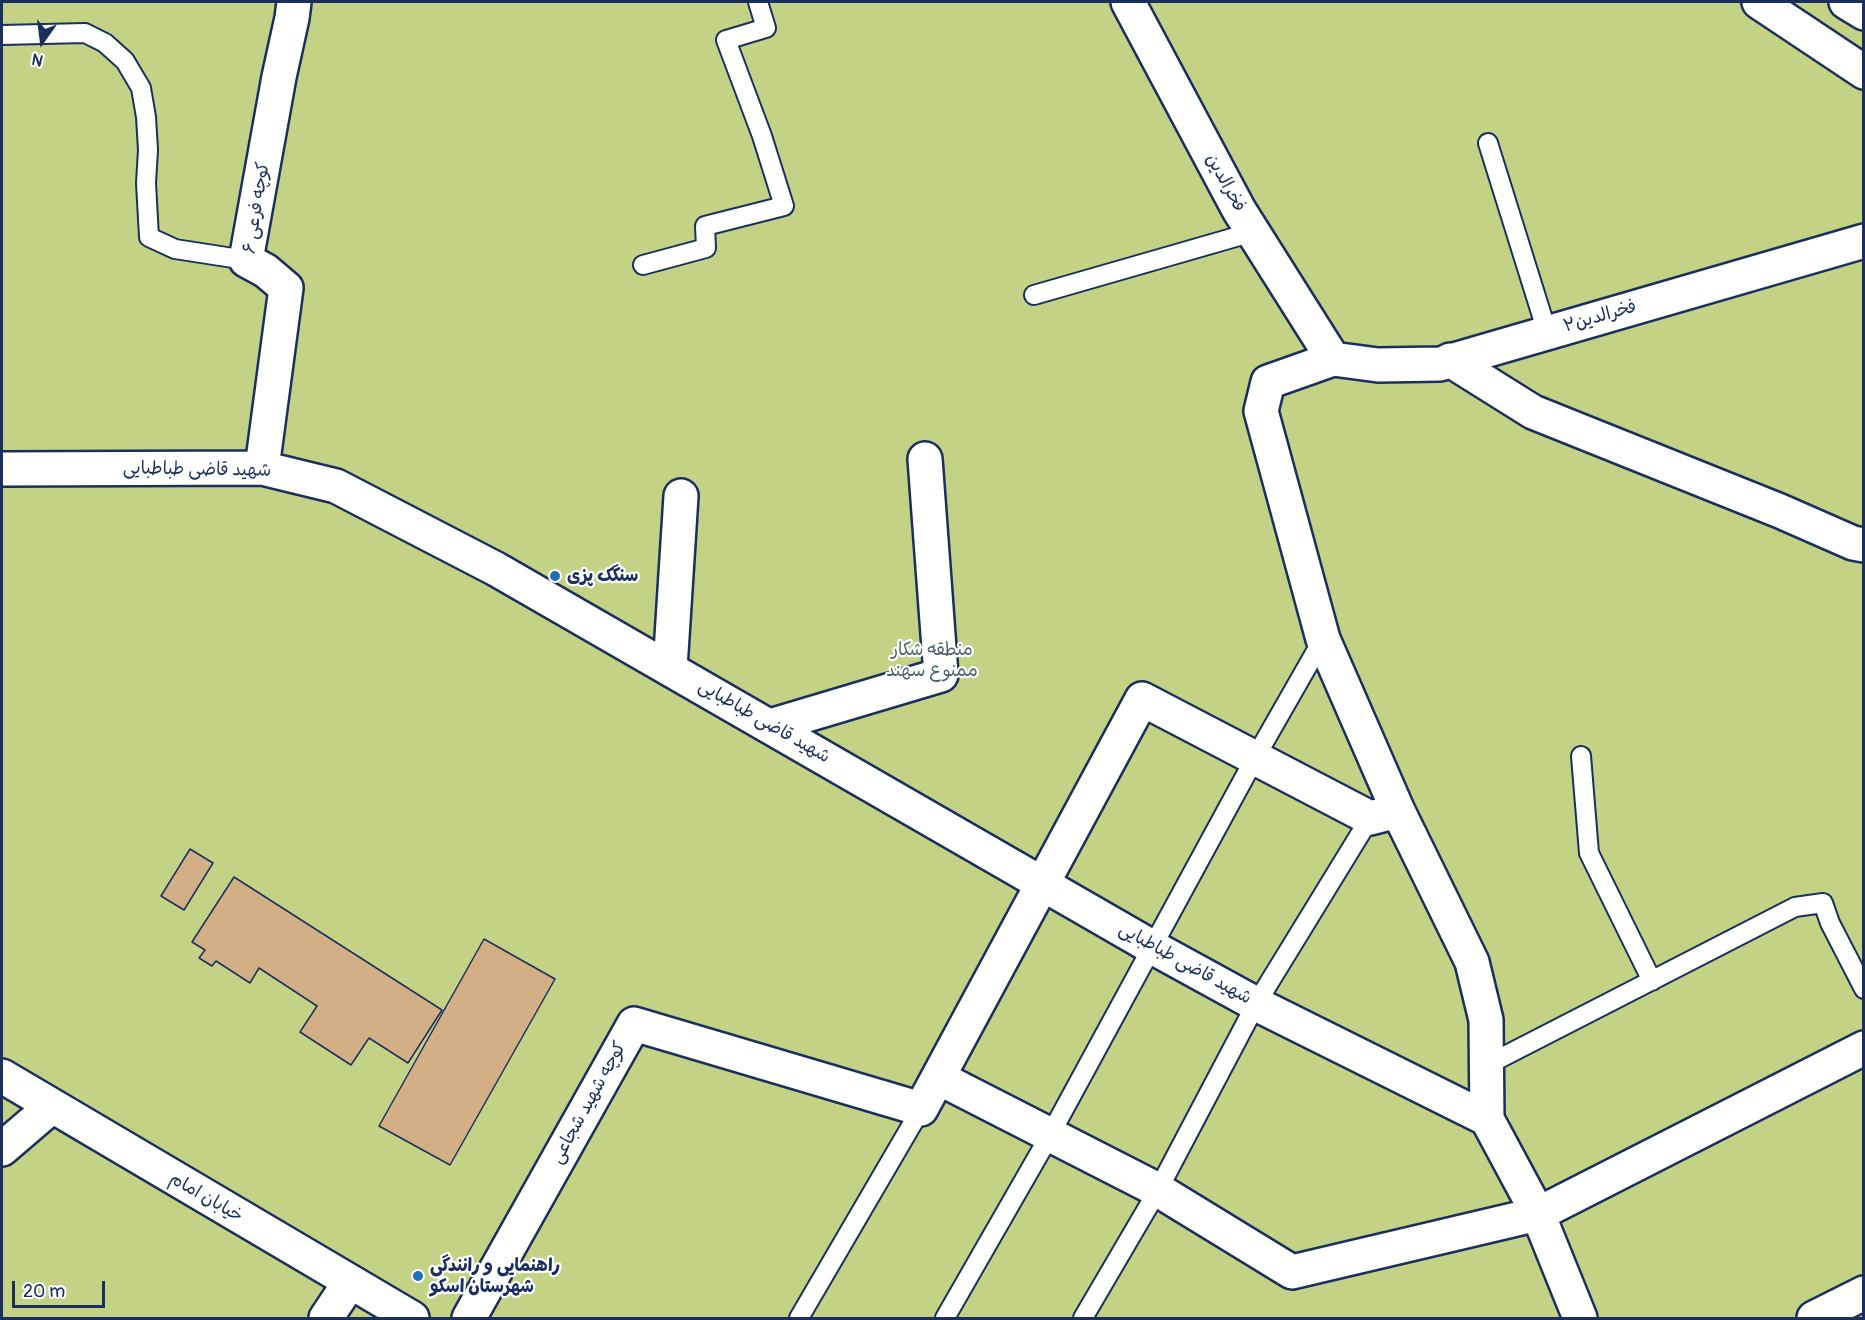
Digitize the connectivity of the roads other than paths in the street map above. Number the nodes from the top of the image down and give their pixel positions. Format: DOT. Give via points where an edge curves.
graph roads {
  1 [pos="294,2"];
  2 [pos="758,2"];
  3 [pos="1128,2"];
  4 [pos="1759,2"];
  5 [pos="1846,2"];
  6 [pos="1863,13"];
  7 [pos="2,35"];
  8 [pos="1863,72"];
  9 [pos="1488,144"];
  10 [pos="1253,232"];
  11 [pos="1863,241"];
  12 [pos="246,260"];
  13 [pos="643,265"];
  14 [pos="1034,296"];
  15 [pos="1547,332"];
  16 [pos="1333,359"];
  17 [pos="1449,360"];
  18 [pos="925,459"];
  19 [pos="262,468"];
  20 [pos="2,469"];
  21 [pos="681,496"];
  22 [pos="1863,545"];
  23 [pos="1323,639"];
  24 [pos="670,668"];
  25 [pos="770,726"];
  26 [pos="1581,756"];
  27 [pos="1255,758"];
  28 [pos="1384,814"];
  29 [pos="1044,883"];
  30 [pos="1152,947"];
  31 [pos="1652,981"];
  32 [pos="1863,989"];
  33 [pos="1256,1004"];
  34 [pos="1863,1048"];
  35 [pos="1487,1065"];
  36 [pos="2,1076"];
  37 [pos="939,1078"];
  38 [pos="51,1107"];
  39 [pos="921,1108"];
  40 [pos="1487,1119"];
  41 [pos="1050,1135"];
  42 [pos="2,1149"];
  43 [pos="1158,1190"];
  44 [pos="1538,1214"];
  45 [pos="350,1282"];
  46 [pos="1863,1293"];
  47 [pos="326,1318"];
  48 [pos="412,1318"];
  49 [pos="469,1318"];
  50 [pos="799,1318"];
  51 [pos="945,1318"];
  52 [pos="1083,1318"];
  53 [pos="1580,1318"];
  54 [pos="1814,1318"];
  1 -- 12 [label="street, کوچه فرعی ۶"];
  2 -- 13 [label="lane" via="766,28 726,40 784,206 705,226 706,248"];
  3 -- 10 [label="street, فخرالدین"];
  4 -- 8 [label="street"];
  5 -- 6 [label="street"];
  7 -- 12 [label="lane" via="85,33 105,43 125,61 141,88 147,139 149,237 175,249"];
  9 -- 15 [label="lane"];
  10 -- 14 [label="lane"];
  10 -- 16 [label="street, فخرالدین"];
  11 -- 15 [label="street, فخرالدین۲"];
  12 -- 19 [label="street, کوچه فرعی ۶" via="285,288"];
  15 -- 17 [label="street, فخرالدین۲"];
  16 -- 17 [label="street, فخرالدین۲" via="1378,365 1440,364"];
  16 -- 23 [label="street" via="1268,382 1261,411"];
  17 -- 22 [label="street" via="1533,412"];
  18 -- 25 [label="street" via="941,675"];
  19 -- 20 [label="street, شهید قاضی طباطبایی"];
  19 -- 24 [label="street, شهید قاضی طباطبایی" via="336,486 496,569"];
  21 -- 24 [label="street"];
  23 -- 27 [label="lane"];
  23 -- 28 [label="street"];
  24 -- 25 [label="street, شهید قاضی طباطبایی"];
  25 -- 29 [label="street, شهید قاضی طباطبایی"];
  26 -- 31 [label="lane" via="1589,853"];
  27 -- 28 [label="street"];
  27 -- 29 [label="street" via="1142,699"];
  27 -- 30 [label="lane"];
  28 -- 33 [label="lane"];
  28 -- 35 [label="street" via="1472,962 1486,1020"];
  29 -- 30 [label="street, شهید قاضی طباطبایی"];
  29 -- 37 [label="street"];
  30 -- 33 [label="street, شهید قاضی طباطبایی"];
  30 -- 41 [label="lane"];
  31 -- 32 [label="lane" via="1795,907 1823,903"];
  31 -- 35 [label="lane"];
  33 -- 40 [label="street, شهید قاضی طباطبایی"];
  33 -- 43 [label="lane"];
  34 -- 44 [label="street"];
  35 -- 40 [label="street"];
  36 -- 38 [label="street, خیابان امام"];
  37 -- 39 [label="street"];
  37 -- 41 [label="street"];
  38 -- 42 [label="street"];
  38 -- 45 [label="street, خیابان امام"];
  39 -- 49 [label="street, کوچه شهید شجاعی" via="634,1024"];
  39 -- 50 [label="lane"];
  40 -- 44 [label="street"];
  41 -- 43 [label="street"];
  41 -- 51 [label="lane"];
  43 -- 44 [label="street" via="1292,1272"];
  43 -- 52 [label="lane"];
  44 -- 53 [label="street"];
  45 -- 47 [label="street"];
  45 -- 48 [label="street, خیابان امام"];
  46 -- 54 [label="street"];
}
